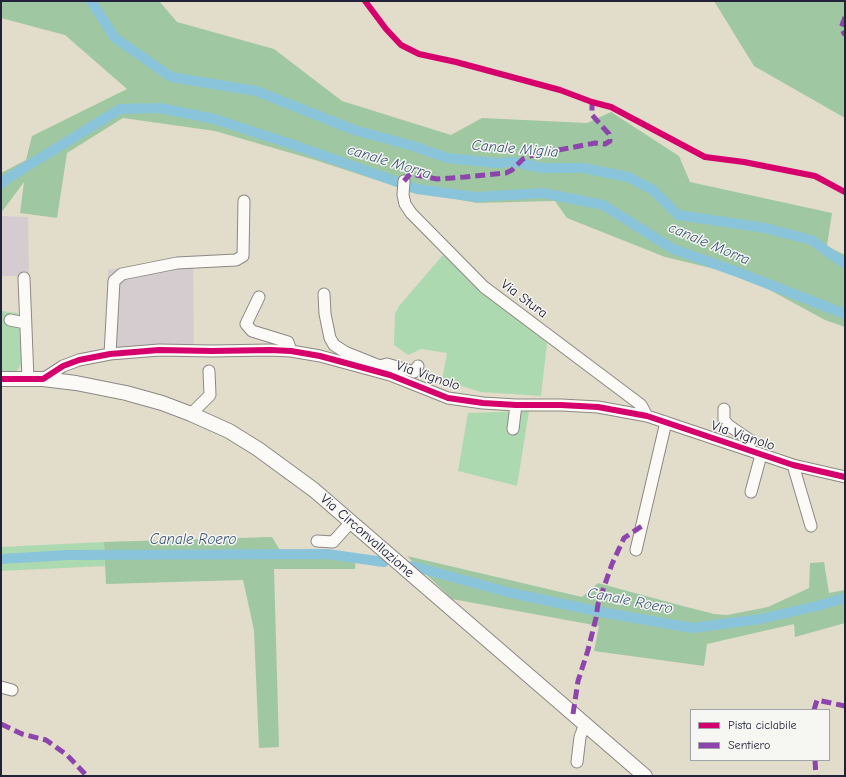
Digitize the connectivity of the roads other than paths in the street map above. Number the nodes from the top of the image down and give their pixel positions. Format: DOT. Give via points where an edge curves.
graph roads {
  1 [pos="404,184"];
  2 [pos="244,201"];
  3 [pos="24,278"];
  4 [pos="324,294"];
  5 [pos="259,297"];
  6 [pos="10,320"];
  7 [pos="25,323"];
  8 [pos="291,351"];
  9 [pos="110,354"];
  10 [pos="418,366"];
  11 [pos="379,369"];
  12 [pos="209,371"];
  13 [pos="1,379"];
  14 [pos="28,379"];
  15 [pos="43,379"];
  16 [pos="516,405"];
  17 [pos="724,409"];
  18 [pos="191,414"];
  19 [pos="647,416"];
  20 [pos="666,422"];
  21 [pos="513,429"];
  22 [pos="749,450"];
  23 [pos="761,455"];
  24 [pos="793,466"];
  25 [pos="845,477"];
  26 [pos="752,492"];
  27 [pos="351,522"];
  28 [pos="811,526"];
  29 [pos="317,541"];
  30 [pos="636,550"];
  31 [pos="585,724"];
  32 [pos="577,762"];
  33 [pos="645,776"];
  1 -- 19 [label="street, Via Stura" via="405,204 411,213 484,287 641,405"];
  2 -- 9 [label="street" via="243,256 236,260 177,263 122,274 114,281"];
  3 -- 7 [label="street"];
  4 -- 11 [label="street" via="325,314 334,345"];
  5 -- 8 [label="street" via="246,324 252,330 288,342"];
  6 -- 7 [label="street"];
  7 -- 14 [label="street"];
  8 -- 9 [label="street, Via Vignolo" via="159,350"];
  8 -- 11 [label="street, Via Vignolo"];
  9 -- 15 [label="street, Via Vignolo" via="79,360 63,366"];
  10 -- 11 [label="street" via="414,372 387,364"];
  11 -- 16 [label="street, Via Vignolo" via="448,398"];
  12 -- 18 [label="street" via="210,395"];
  13 -- 14 [label="main road"];
  14 -- 15 [label="main road"];
  15 -- 18 [label="main road, Via Circonvallazione" via="126,393"];
  16 -- 19 [label="street, Via Vignolo" via="598,407"];
  16 -- 21 [label="street"];
  17 -- 22 [label="street" via="724,420 728,425 750,440"];
  18 -- 27 [label="main road, Via Circonvallazione" via="229,431 258,449 314,490"];
  19 -- 20 [label="street, Via Vignolo"];
  20 -- 22 [label="street, Via Vignolo"];
  20 -- 30 [label="street"];
  22 -- 23 [label="street, Via Vignolo"];
  23 -- 24 [label="street, Via Vignolo"];
  23 -- 26 [label="street"];
  24 -- 25 [label="street, Via Vignolo"];
  24 -- 28 [label="street"];
  27 -- 29 [label="street" via="333,542"];
  27 -- 31 [label="main road, Via Circonvallazione"];
  31 -- 32 [label="street" via="580,737"];
  31 -- 33 [label="main road, Via Circonvallazione"];
}
